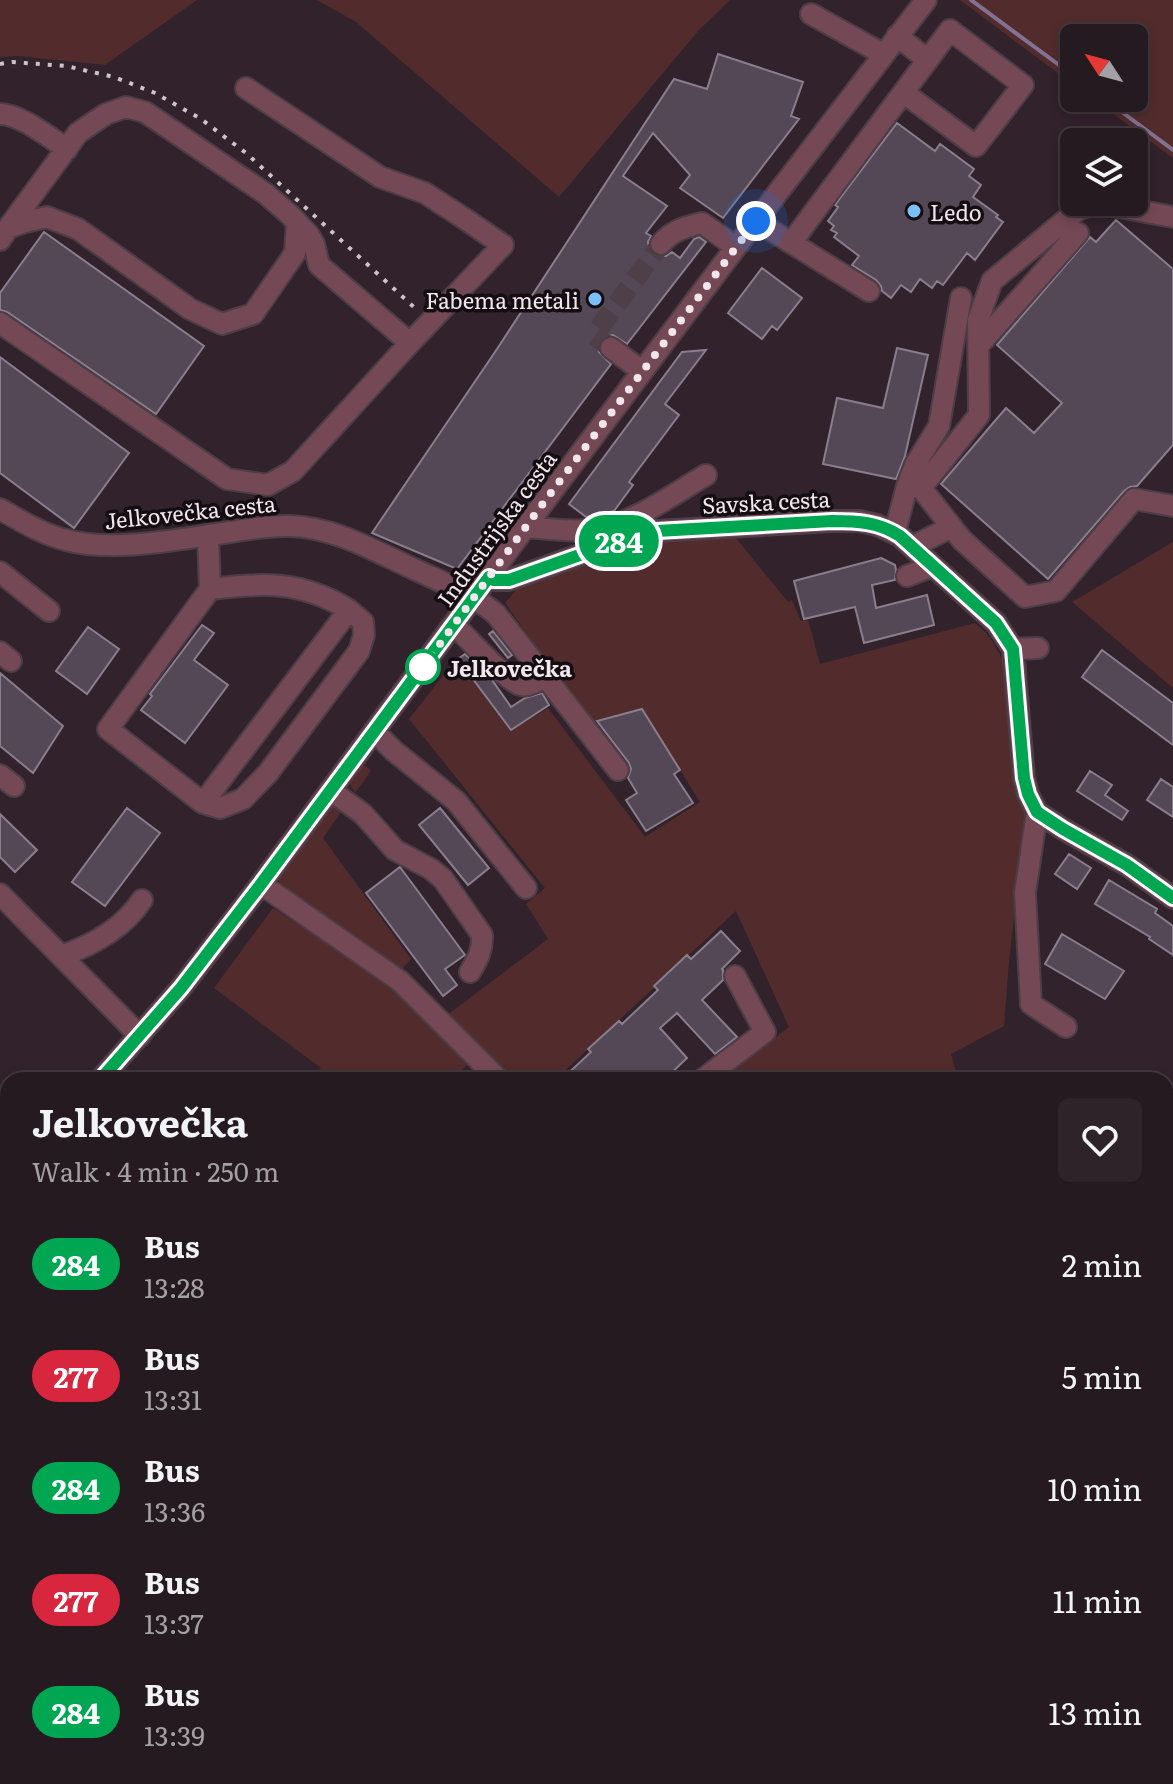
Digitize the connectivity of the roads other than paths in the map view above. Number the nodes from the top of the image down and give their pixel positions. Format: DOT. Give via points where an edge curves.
graph roads {
  1 [pos="926,0"];
  2 [pos="811,14"];
  3 [pos="897,36"];
  4 [pos="883,54"];
  5 [pos="928,60"];
  6 [pos="246,88"];
  7 [pos="904,93"];
  8 [pos="0,114"];
  9 [pos="67,149"];
  10 [pos="1173,217"];
  11 [pos="756,221"];
  12 [pos="297,222"];
  13 [pos="1078,233"];
  14 [pos="4,234"];
  15 [pos="791,243"];
  16 [pos="661,244"];
  17 [pos="736,247"];
  18 [pos="869,291"];
  19 [pos="961,298"];
  20 [pos="0,323"];
  21 [pos="410,343"];
  22 [pos="978,346"];
  23 [pos="611,348"];
  24 [pos="642,371"];
  25 [pos="706,475"];
  26 [pos="1173,506"];
  27 [pos="0,509"];
  28 [pos="526,527"];
  29 [pos="952,527"];
  30 [pos="895,532"];
  31 [pos="208,535"];
  32 [pos="913,546"];
  33 [pos="933,566"];
  34 [pos="0,572"];
  35 [pos="907,576"];
  36 [pos="489,577"];
  37 [pos="210,589"];
  38 [pos="474,597"];
  39 [pos="349,610"];
  40 [pos="49,611"];
  41 [pos="454,625"];
  42 [pos="1038,648"];
  43 [pos="1013,649"];
  44 [pos="544,676"];
  45 [pos="374,731"];
  46 [pos="618,770"];
  47 [pos="330,790"];
  48 [pos="203,803"];
  49 [pos="1037,812"];
  50 [pos="261,884"];
  51 [pos="526,888"];
  52 [pos="0,894"];
  53 [pos="1173,898"];
  54 [pos="142,900"];
  55 [pos="61,956"];
  56 [pos="470,972"];
  57 [pos="735,976"];
  58 [pos="1066,1027"];
  59 [pos="140,1036"];
  60 [pos="107,1072"];
  61 [pos="491,1072"];
  62 [pos="712,1072"];
  1 -- 3 [label="street, Industrijska cesta"];
  2 -- 4 [label="street"];
  3 -- 4 [label="street, Industrijska cesta"];
  3 -- 5 [label="street"];
  4 -- 11 [label="street, Industrijska cesta"];
  5 -- 7 [label="street"];
  5 -- 7 [label="street" via="950,30 1023,85 976,146"];
  6 -- 21 [label="street" via="380,177 425,193 503,245"];
  7 -- 15 [label="street"];
  8 -- 9 [label="street"];
  9 -- 12 [label="street" via="78,133 106,114 126,107 145,112 266,194"];
  9 -- 14 [label="street"];
  10 -- 22 [label="street" via="1097,203 1079,209 992,281 978,320"];
  11 -- 15 [label="street"];
  11 -- 17 [label="street, Industrijska cesta"];
  12 -- 14 [label="street" via="295,253 253,314 222,324 190,309 78,229 47,217"];
  12 -- 21 [label="street" via="314,244 319,265"];
  13 -- 22 [label="street"];
  15 -- 18 [label="street"];
  16 -- 17 [label="street" via="681,228 702,223"];
  17 -- 24 [label="street, Industrijska cesta"];
  19 -- 30 [label="street" via="939,426 915,465"];
  20 -- 21 [label="street" via="227,479 268,485 293,471"];
  22 -- 29 [label="street" via="979,415 921,488"];
  23 -- 24 [label="street"];
  24 -- 28 [label="street, Industrijska cesta"];
  25 -- 28 [label="street" via="628,521 576,530"];
  26 -- 29 [label="street" via="1134,499 1056,591 1025,597"];
  27 -- 31 [label="street, Jelkovečka cesta" via="45,533 103,546"];
  28 -- 36 [label="street, Industrijska cesta"];
  29 -- 32 [label="street"];
  30 -- 32 [label="street, Savska cesta"];
  30 -- 36 [label="street, Savska cesta" via="868,523 832,521 657,531 509,580"];
  31 -- 37 [label="street"];
  31 -- 38 [label="street, Jelkovečka cesta" via="277,526 318,529"];
  32 -- 33 [label="street, Savska cesta"];
  33 -- 35 [label="street"];
  33 -- 43 [label="street, Savska cesta" via="996,623"];
  34 -- 40 [label="street"];
  36 -- 38 [label="street, Industrijska cesta"];
  37 -- 39 [label="street" via="289,586"];
  37 -- 48 [label="street" via="108,729"];
  38 -- 41 [label="street, Industrijska cesta"];
  38 -- 44 [label="street, Jelkovečka cesta" via="496,614"];
  39 -- 48 [label="street"];
  39 -- 48 [label="street" via="363,622 359,651 268,773 243,799 220,808"];
  41 -- 44 [label="street" via="511,680 524,685"];
  41 -- 45 [label="street, Industrijska cesta"];
  42 -- 43 [label="street"];
  43 -- 49 [label="street" via="1024,778"];
  44 -- 46 [label="street, Jelkovečka cesta"];
  45 -- 47 [label="street, Industrijska cesta"];
  45 -- 51 [label="street" via="456,801"];
  47 -- 50 [label="street, Industrijska cesta"];
  47 -- 56 [label="street" via="363,814 395,850 443,879 482,935 483,945"];
  49 -- 53 [label="street"];
  49 -- 58 [label="street" via="1025,893 1031,1004"];
  50 -- 59 [label="street, Industrijska cesta"];
  50 -- 61 [label="street" via="400,981"];
  52 -- 55 [label="street"];
  54 -- 55 [label="street" via="104,937"];
  55 -- 59 [label="street"];
  57 -- 62 [label="street" via="765,1032"];
  59 -- 60 [label="street, Industrijska cesta"];
}
